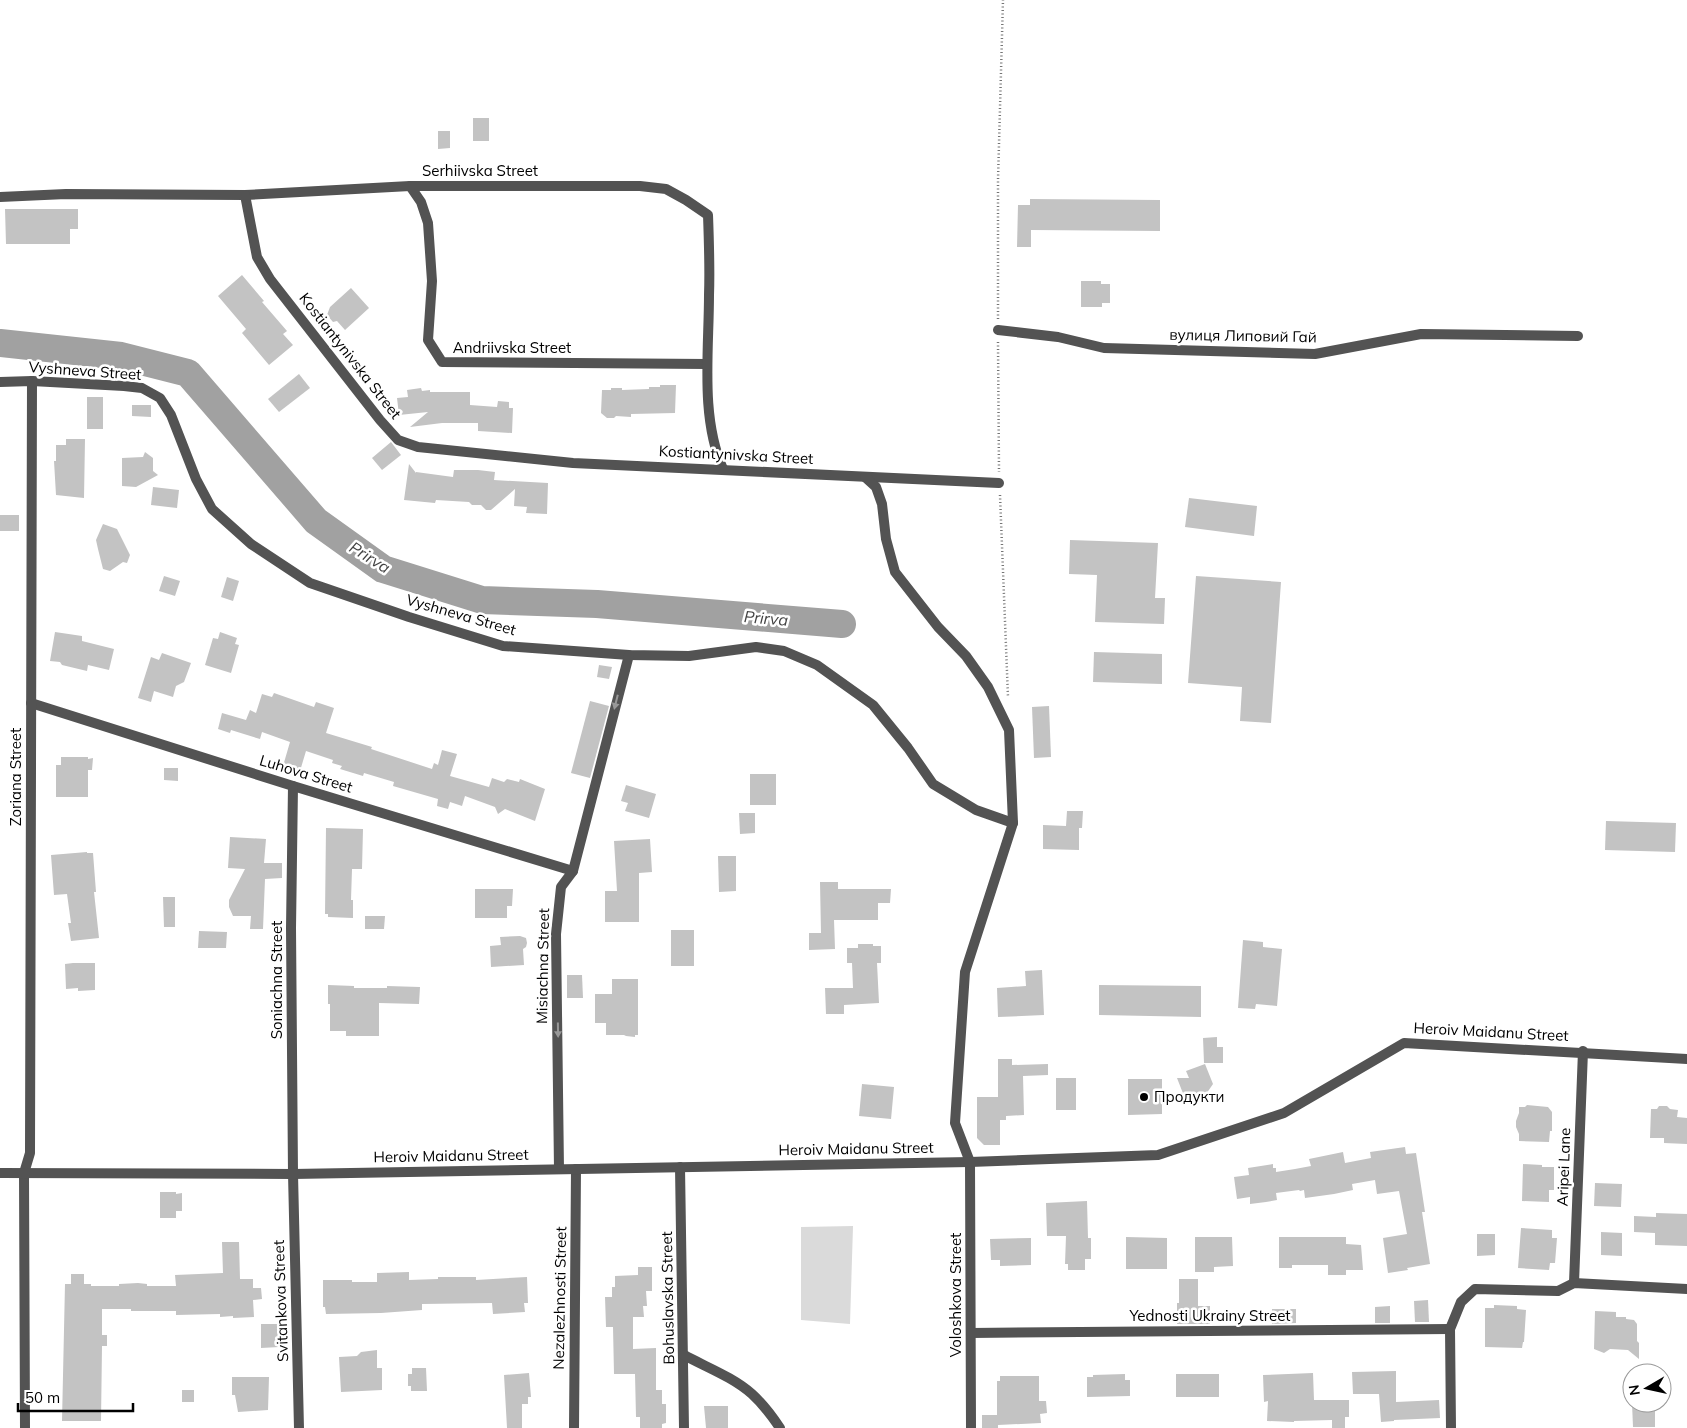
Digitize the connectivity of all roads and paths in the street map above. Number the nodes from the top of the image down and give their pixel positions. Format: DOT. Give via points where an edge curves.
graph roads {
  1 [pos="1003,0"];
  2 [pos="410,186"];
  3 [pos="245,195"];
  4 [pos="0,197"];
  5 [pos="998,330"];
  6 [pos="1578,336"];
  7 [pos="707,364"];
  8 [pos="32,381"];
  9 [pos="0,382"];
  10 [pos="723,469"];
  11 [pos="865,477"];
  12 [pos="999,483"];
  13 [pos="628,655"];
  14 [pos="1008,701"];
  15 [pos="31,703"];
  16 [pos="293,786"];
  17 [pos="1013,822"];
  18 [pos="573,872"];
  19 [pos="1583,1052"];
  20 [pos="1687,1058"];
  21 [pos="970,1162"];
  22 [pos="680,1167"];
  23 [pos="559,1169"];
  24 [pos="576,1169"];
  25 [pos="0,1173"];
  26 [pos="24,1173"];
  27 [pos="293,1174"];
  28 [pos="1574,1283"];
  29 [pos="1687,1289"];
  30 [pos="1450,1329"];
  31 [pos="971,1333"];
  32 [pos="684,1355"];
  33 [pos="25,1428"];
  34 [pos="299,1428"];
  35 [pos="574,1428"];
  36 [pos="684,1428"];
  37 [pos="780,1428"];
  38 [pos="971,1428"];
  39 [pos="1451,1428"];
  1 -- 5 [label="path"];
  2 -- 3 [label="street, Serhiivska Street"];
  2 -- 7 [label="street, Andriivska Street" via="421,202 428,223 432,281 428,340 442,362"];
  2 -- 7 [label="street, Serhiivska Street" via="640,186 666,189 686,200 708,215"];
  3 -- 4 [label="street"];
  3 -- 10 [label="street, Kostiantynivska Street" via="257,257 270,279 398,440 418,447 573,463"];
  5 -- 6 [label="street, вулиця Липовий Гай" via="1058,337 1104,348 1315,354 1421,334"];
  5 -- 12 [label="path"];
  7 -- 10 [label="street" via="711,432"];
  8 -- 9 [label="street, Vyshneva Street"];
  8 -- 13 [label="street, Vyshneva Street" via="142,388 160,398 171,415 196,479 212,509 251,544 310,583 503,646"];
  8 -- 15 [label="street, Zoriana Street"];
  10 -- 11 [label="street, Kostiantynivska Street"];
  11 -- 12 [label="street, Kostiantynivska Street"];
  11 -- 17 [label="street" via="876,487 882,504 886,539 895,572 938,627 966,656 988,687 1009,730"];
  12 -- 14 [label="path"];
  13 -- 17 [label="street, Vyshneva Street" via="688,656 756,647 784,651 817,665 873,704 933,784 976,810"];
  13 -- 18 [label="street, Misiachna Street, one-way"];
  15 -- 16 [label="street, Luhova Street"];
  15 -- 26 [label="street, Zoriana Street" via="30,1153"];
  16 -- 18 [label="street, Luhova Street"];
  16 -- 27 [label="street, Soniachna Street"];
  17 -- 21 [label="street" via="965,972 955,1123"];
  18 -- 23 [label="street, Misiachna Street, one-way" via="561,887 556,934"];
  19 -- 20 [label="street, Heroiv Maidanu Street"];
  19 -- 21 [label="street, Heroiv Maidanu Street" via="1404,1042 1284,1113 1158,1155"];
  19 -- 28 [label="street, Aripei Lane"];
  21 -- 22 [label="street, Heroiv Maidanu Street"];
  21 -- 31 [label="street, Voloshkova Street"];
  22 -- 24 [label="street, Heroiv Maidanu Street"];
  22 -- 32 [label="street, Bohuslavska Street"];
  23 -- 24 [label="street, Heroiv Maidanu Street"];
  23 -- 27 [label="street, Heroiv Maidanu Street"];
  24 -- 35 [label="street, Nezalezhnosti Street"];
  25 -- 26 [label="street, Heroiv Maidanu Street"];
  26 -- 27 [label="street, Heroiv Maidanu Street"];
  26 -- 33 [label="street, Zoriana Street"];
  27 -- 34 [label="street, Svitankova Street"];
  28 -- 29 [label="street"];
  28 -- 30 [label="street" via="1558,1291 1475,1289 1461,1302"];
  30 -- 31 [label="street, Yednosti Ukrainy Street"];
  30 -- 39 [label="street"];
  31 -- 38 [label="street, Voloshkova Street"];
  32 -- 36 [label="street, Bohuslavska Street"];
  32 -- 37 [label="street" via="752,1394"];
}
